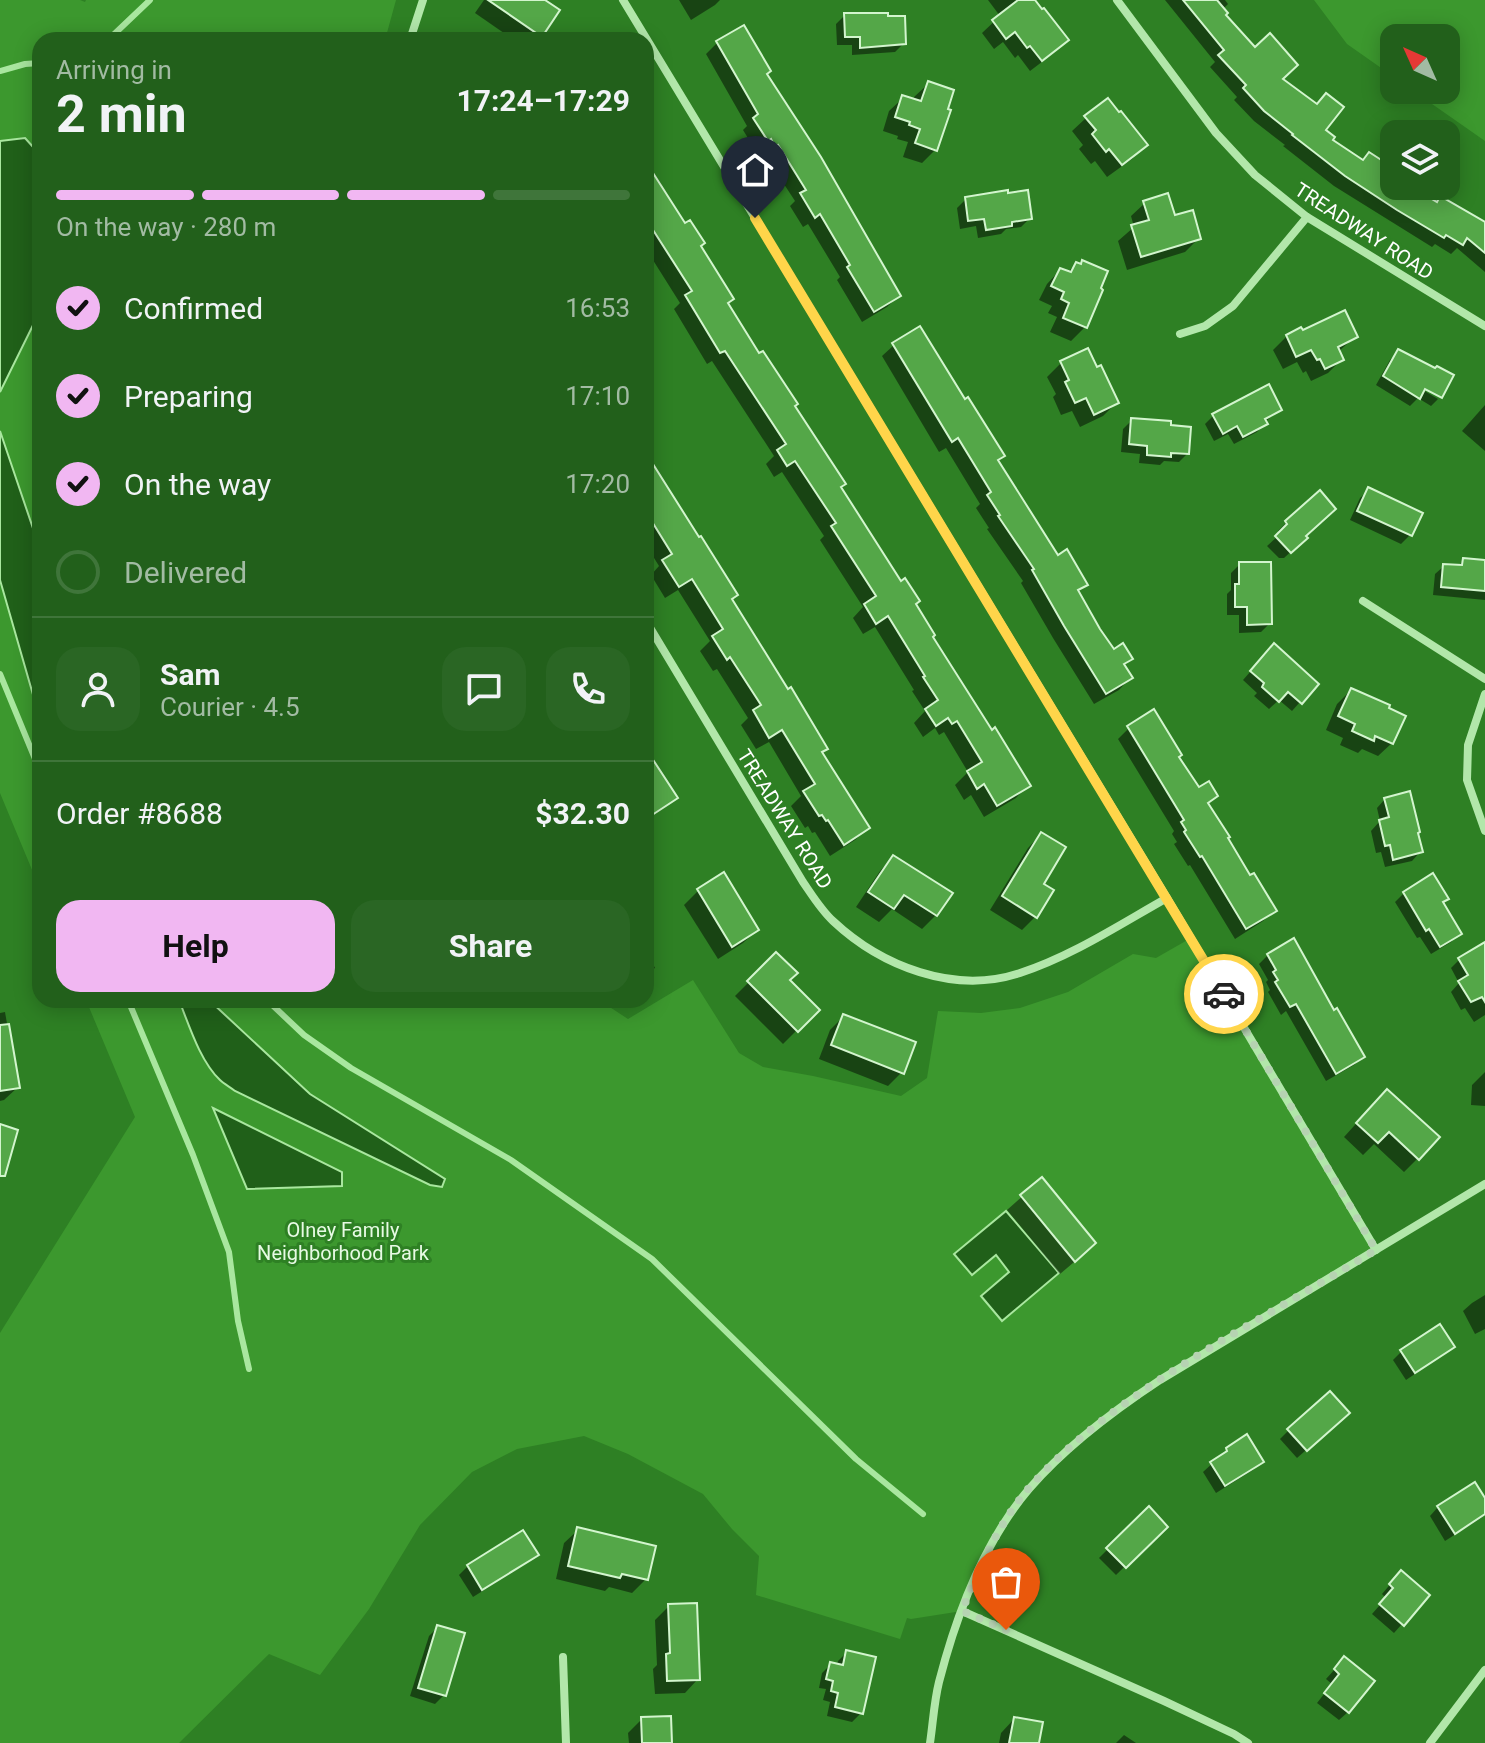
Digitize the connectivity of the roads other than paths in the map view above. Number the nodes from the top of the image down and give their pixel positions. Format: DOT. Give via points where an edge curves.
graph roads {
  1 [pos="423,0"];
  2 [pos="623,0"];
  3 [pos="1117,0"];
  4 [pos="413,32"];
  5 [pos="642,32"];
  6 [pos="654,51"];
  7 [pos="1307,217"];
  8 [pos="1485,326"];
  9 [pos="1180,334"];
  10 [pos="1363,601"];
  11 [pos="654,634"];
  12 [pos="1485,679"];
  13 [pos="1485,694"];
  14 [pos="1485,831"];
  15 [pos="1167,898"];
  16 [pos="1485,1184"];
  17 [pos="1376,1250"];
  18 [pos="962,1611"];
  19 [pos="563,1657"];
  20 [pos="1485,1670"];
  21 [pos="566,1743"];
  22 [pos="930,1743"];
  23 [pos="1248,1743"];
  24 [pos="1430,1743"];
  1 -- 4 [label="street"];
  2 -- 5 [label="street"];
  3 -- 7 [label="street, TREADWAY ROAD" via="1216,133 1255,175"];
  6 -- 15 [label="street"];
  7 -- 8 [label="street, TREADWAY ROAD"];
  7 -- 9 [label="street" via="1233,306 1205,326"];
  10 -- 12 [label="street"];
  11 -- 15 [label="street, TREADWAY ROAD" via="803,882 830,918 883,956 907,968 959,980 1017,975 1082,947"];
  13 -- 14 [label="street" via="1468,745 1467,780"];
  15 -- 17 [label="street"];
  16 -- 17 [label="street"];
  17 -- 18 [label="street" via="1160,1380 1080,1439 1027,1491 1006,1521 980,1565"];
  18 -- 22 [label="street" via="938,1684"];
  18 -- 23 [label="street"];
  19 -- 21 [label="street"];
  20 -- 24 [label="street"];
}
